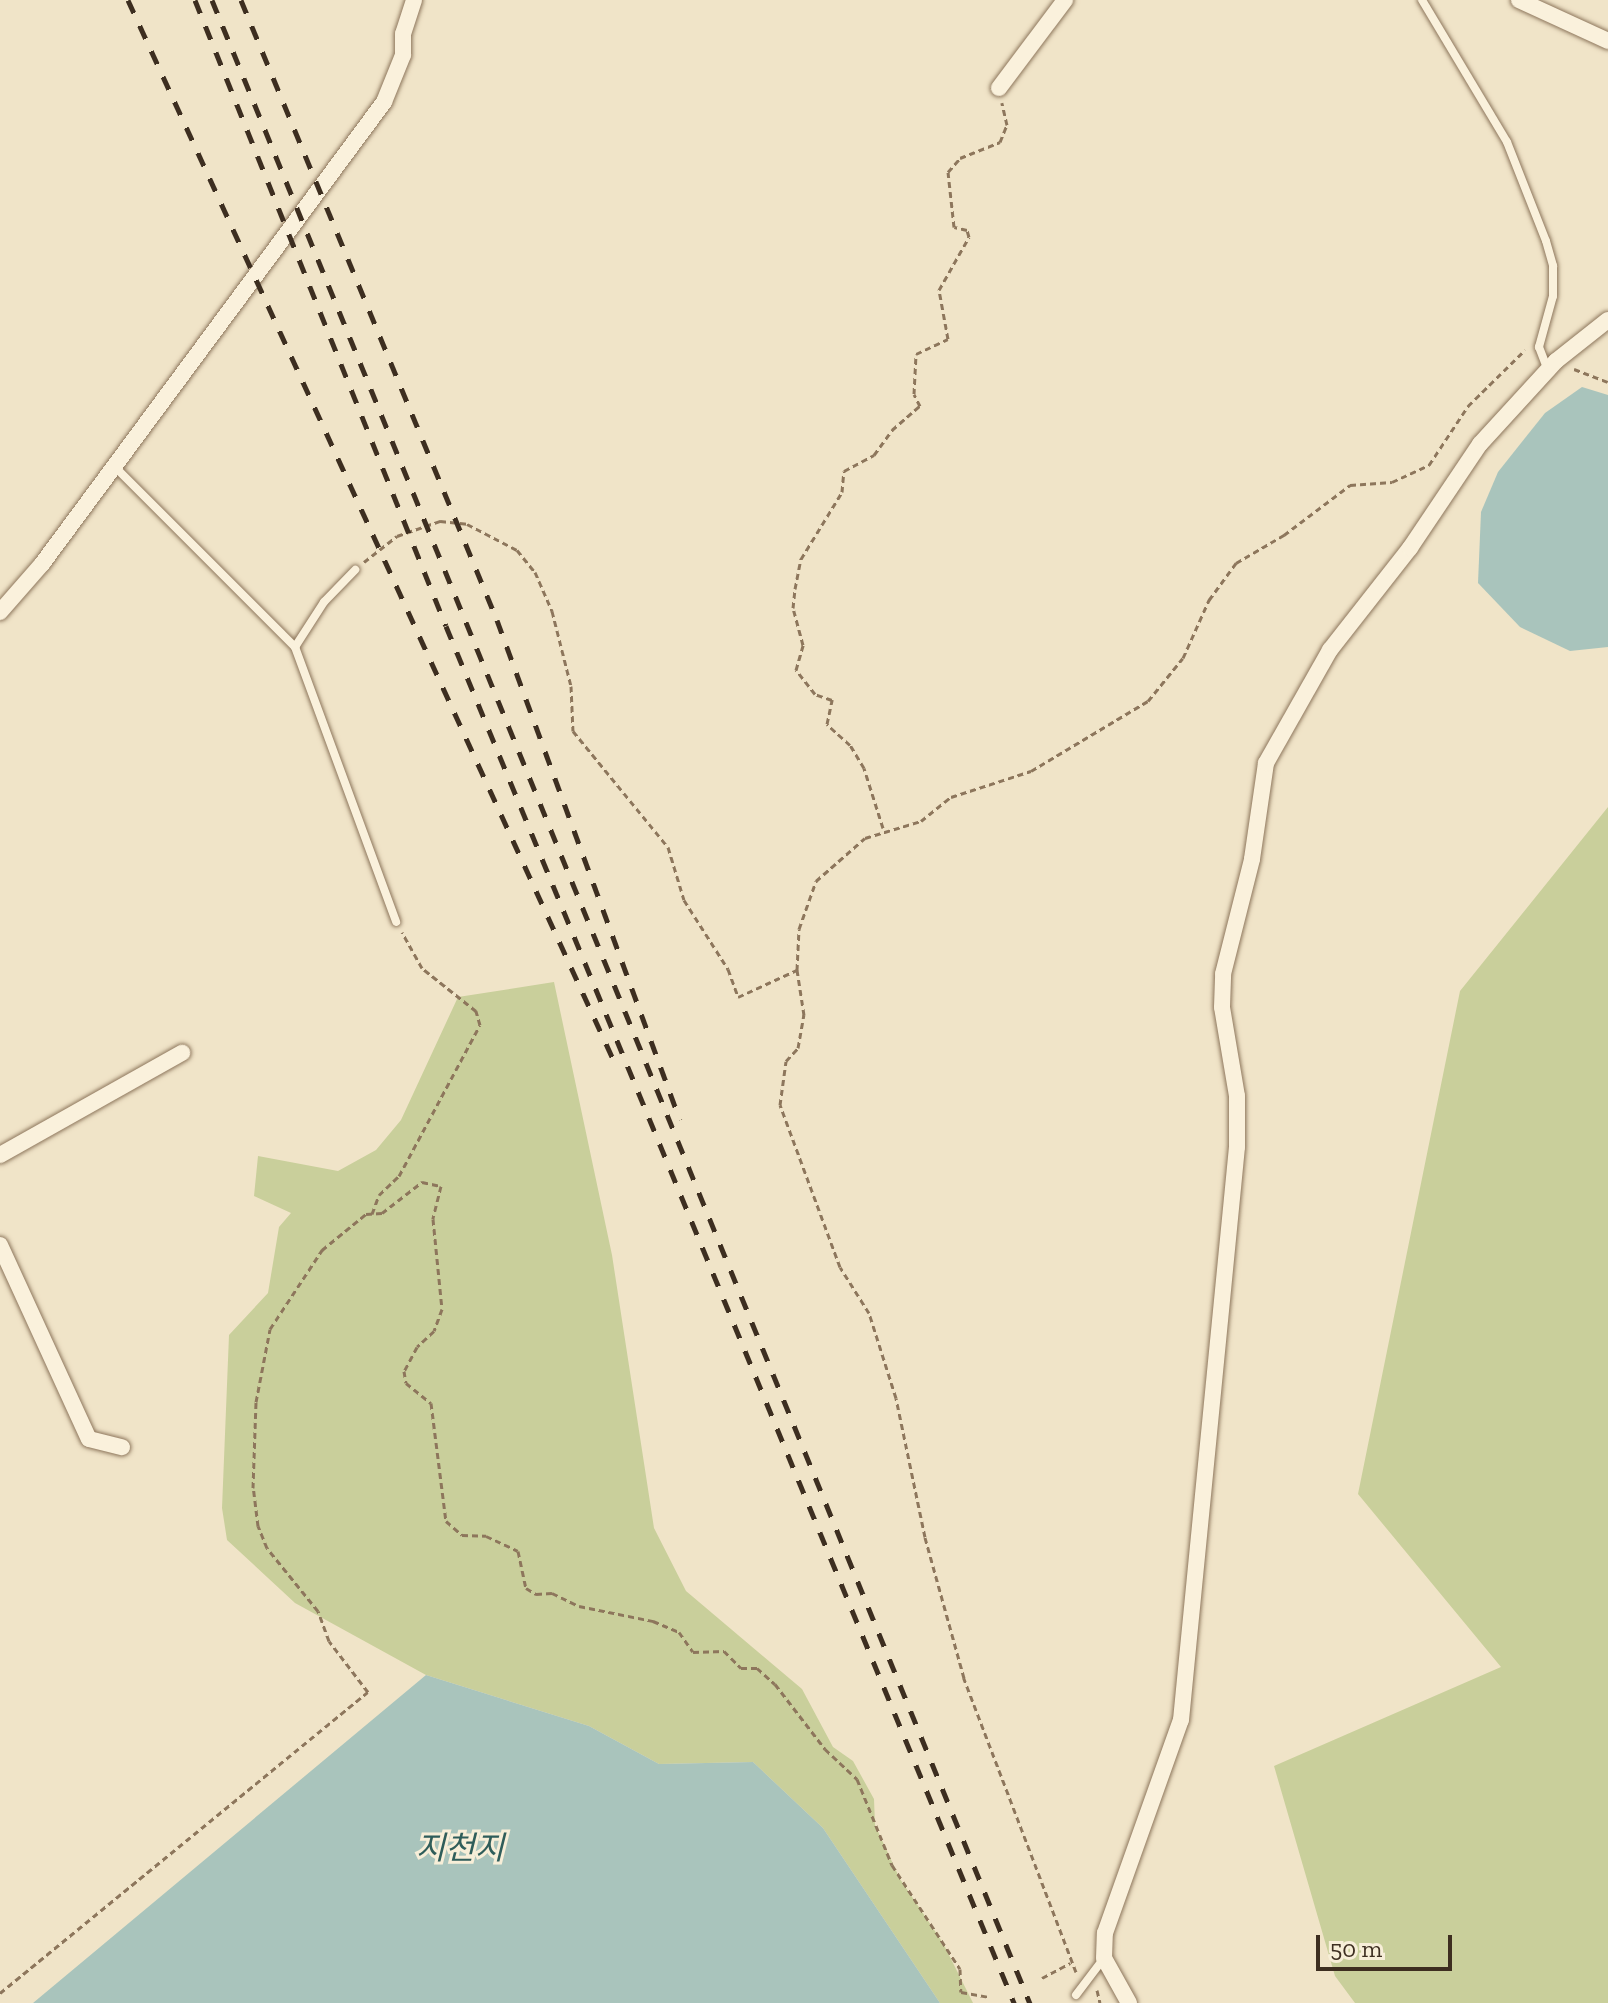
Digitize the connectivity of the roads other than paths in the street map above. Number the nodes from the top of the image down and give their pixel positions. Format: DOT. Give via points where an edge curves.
graph roads {
  1 [pos="414,0"];
  2 [pos="1065,0"];
  3 [pos="1422,0"];
  4 [pos="1519,0"];
  5 [pos="1608,41"];
  6 [pos="999,88"];
  7 [pos="1608,320"];
  8 [pos="1552,365"];
  9 [pos="115,467"];
  10 [pos="355,570"];
  11 [pos="0,612"];
  12 [pos="295,647"];
  13 [pos="396,922"];
  14 [pos="182,1053"];
  15 [pos="0,1155"];
  16 [pos="0,1245"];
  17 [pos="122,1447"];
  18 [pos="1104,1958"];
  19 [pos="1076,1995"];
  20 [pos="1129,2003"];
  1 -- 9 [label="street" via="403,34 403,55 384,102"];
  2 -- 6 [label="street"];
  3 -- 8 [label="lane" via="1507,142 1546,241 1553,296 1539,347"];
  4 -- 5 [label="street"];
  7 -- 8 [label="street"];
  8 -- 18 [label="street" via="1480,444 1410,548 1330,650 1266,763 1258,830 1223,974 1222,1007 1237,1096 1237,1147 1181,1720 1105,1933"];
  9 -- 11 [label="street"];
  9 -- 12 [label="lane"];
  10 -- 12 [label="lane" via="324,602"];
  12 -- 13 [label="lane"];
  14 -- 15 [label="street"];
  16 -- 17 [label="street" via="89,1439"];
  18 -- 19 [label="lane"];
  18 -- 20 [label="street"];
}
